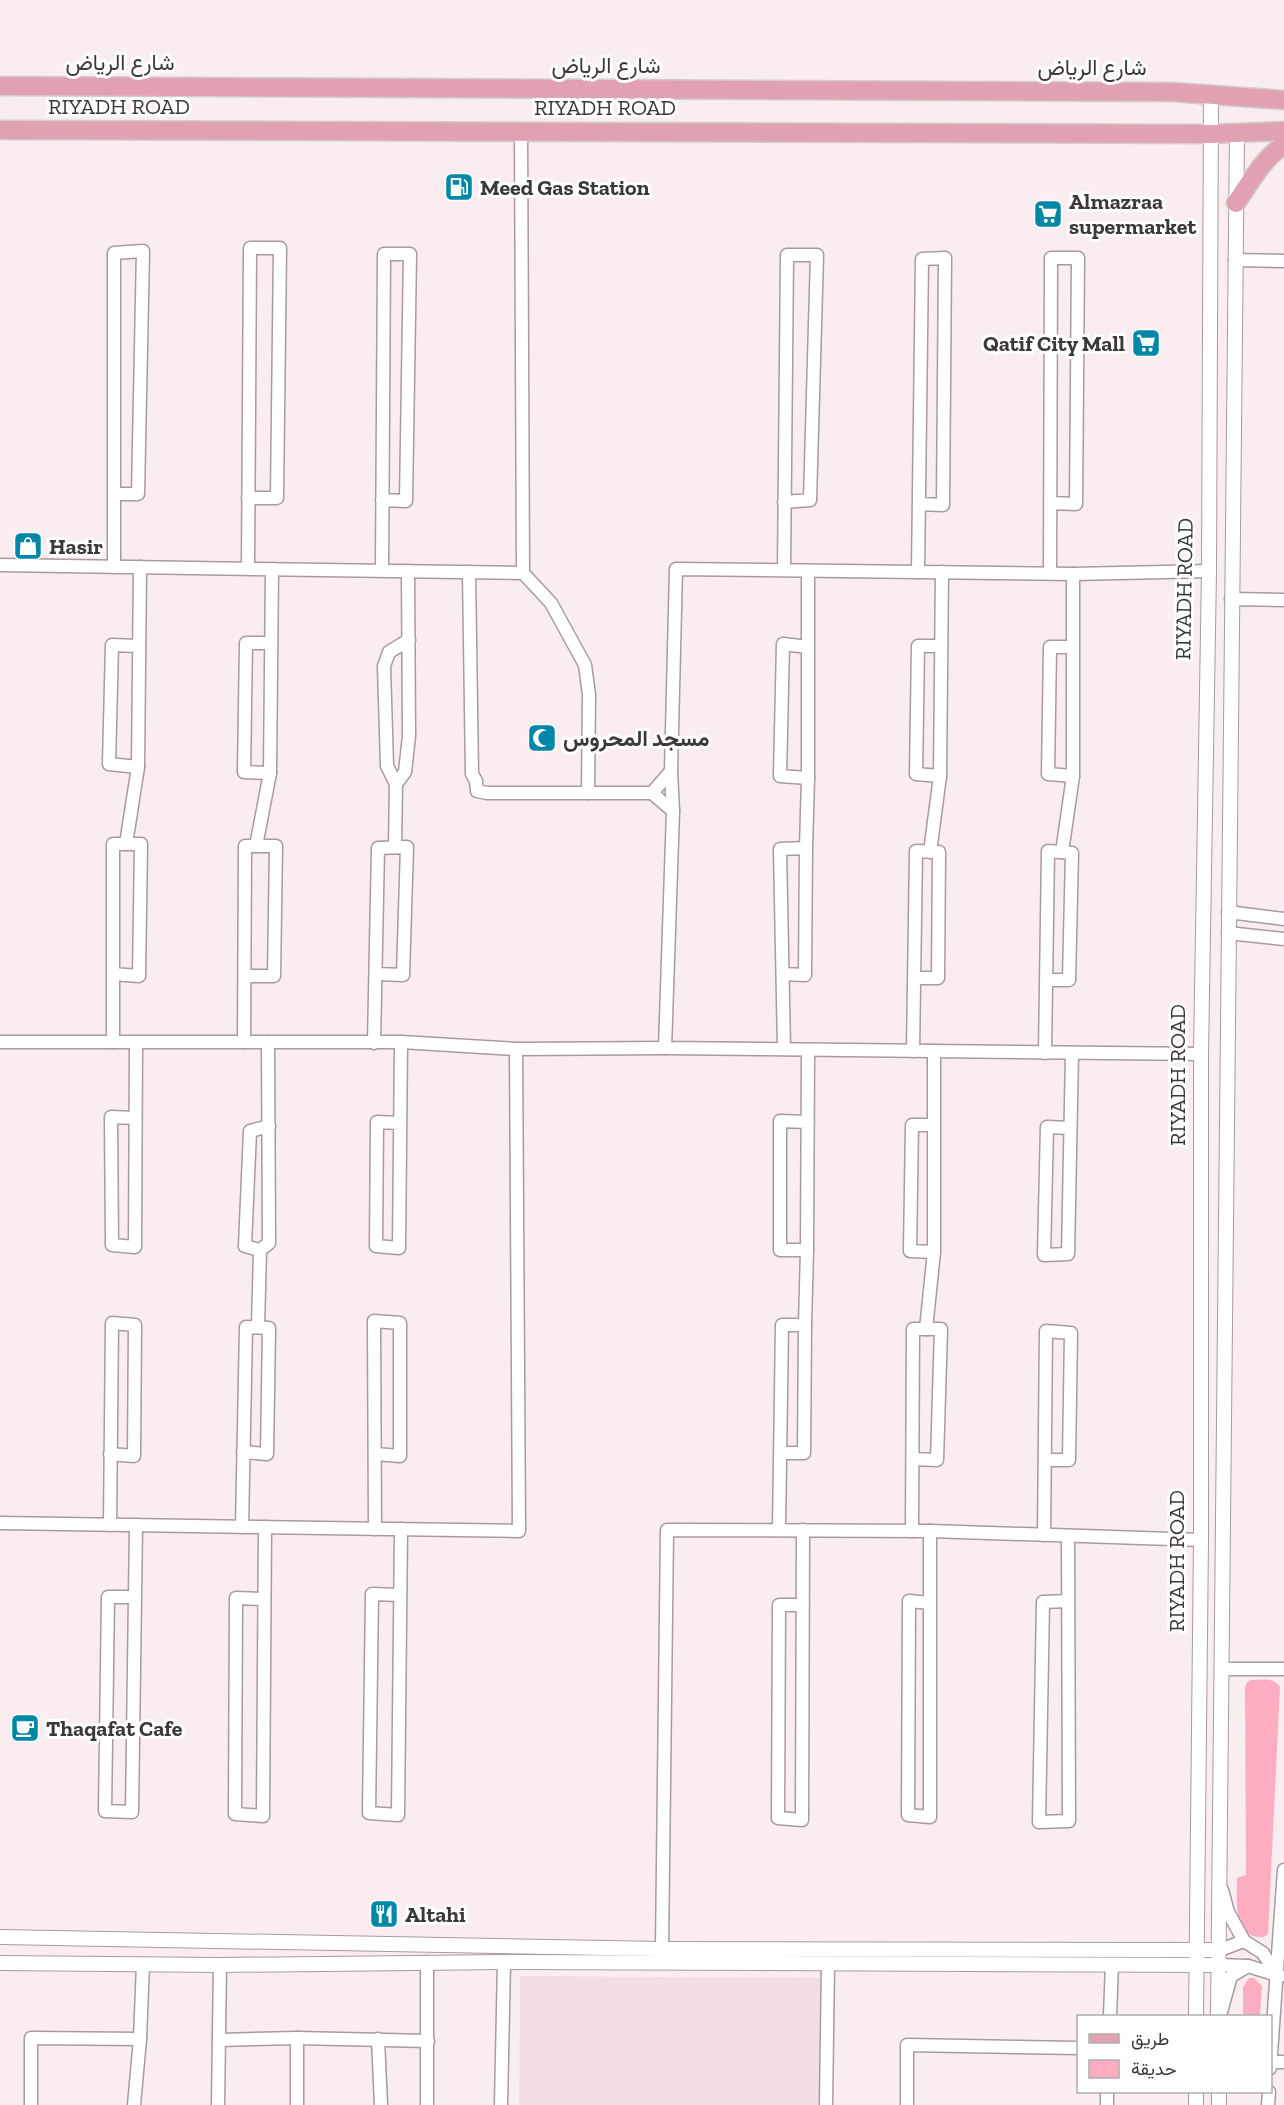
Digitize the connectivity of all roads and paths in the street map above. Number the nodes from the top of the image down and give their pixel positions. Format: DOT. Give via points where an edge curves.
graph roads {
  1 [pos="0,86"];
  2 [pos="1211,95"];
  3 [pos="1284,100"];
  4 [pos="0,130"];
  5 [pos="521,130"];
  6 [pos="1237,133"];
  7 [pos="1210,134"];
  8 [pos="1283,143"];
  9 [pos="1236,203"];
  10 [pos="1235,260"];
  11 [pos="1284,261"];
  12 [pos="114,494"];
  13 [pos="248,498"];
  14 [pos="382,500"];
  15 [pos="784,502"];
  16 [pos="1050,503"];
  17 [pos="919,504"];
  18 [pos="0,565"];
  19 [pos="114,567"];
  20 [pos="140,567"];
  21 [pos="248,568"];
  22 [pos="272,569"];
  23 [pos="382,570"];
  24 [pos="784,570"];
  25 [pos="408,571"];
  26 [pos="808,571"];
  27 [pos="1209,571"];
  28 [pos="469,572"];
  29 [pos="918,572"];
  30 [pos="942,572"];
  31 [pos="523,573"];
  32 [pos="1050,573"];
  33 [pos="1073,574"];
  34 [pos="1231,599"];
  35 [pos="1284,600"];
  36 [pos="409,640"];
  37 [pos="271,643"];
  38 [pos="139,646"];
  39 [pos="808,646"];
  40 [pos="941,646"];
  41 [pos="1073,647"];
  42 [pos="138,767"];
  43 [pos="671,771"];
  44 [pos="270,773"];
  45 [pos="940,776"];
  46 [pos="1073,776"];
  47 [pos="808,778"];
  48 [pos="396,784"];
  49 [pos="588,793"];
  50 [pos="652,793"];
  51 [pos="673,811"];
  52 [pos="126,844"];
  53 [pos="256,846"];
  54 [pos="395,848"];
  55 [pos="806,848"];
  56 [pos="930,852"];
  57 [pos="1062,852"];
  58 [pos="1228,912"];
  59 [pos="1284,919"];
  60 [pos="1228,933"];
  61 [pos="1284,939"];
  62 [pos="113,974"];
  63 [pos="376,974"];
  64 [pos="783,975"];
  65 [pos="244,976"];
  66 [pos="914,978"];
  67 [pos="1047,980"];
  68 [pos="0,1042"];
  69 [pos="114,1042"];
  70 [pos="136,1042"];
  71 [pos="244,1042"];
  72 [pos="268,1042"];
  73 [pos="374,1042"];
  74 [pos="401,1042"];
  75 [pos="665,1048"];
  76 [pos="516,1049"];
  77 [pos="784,1049"];
  78 [pos="808,1050"];
  79 [pos="914,1051"];
  80 [pos="934,1052"];
  81 [pos="1045,1053"];
  82 [pos="1072,1053"];
  83 [pos="1201,1054"];
  84 [pos="135,1118"];
  85 [pos="808,1122"];
  86 [pos="400,1123"];
  87 [pos="934,1125"];
  88 [pos="269,1126"];
  89 [pos="1070,1128"];
  90 [pos="260,1250"];
  91 [pos="807,1250"];
  92 [pos="934,1252"];
  93 [pos="805,1326"];
  94 [pos="258,1328"];
  95 [pos="926,1329"];
  96 [pos="243,1452"];
  97 [pos="780,1453"];
  98 [pos="111,1454"];
  99 [pos="375,1454"];
  100 [pos="913,1460"];
  101 [pos="1045,1460"];
  102 [pos="0,1523"];
  103 [pos="110,1525"];
  104 [pos="135,1525"];
  105 [pos="242,1527"];
  106 [pos="265,1527"];
  107 [pos="375,1529"];
  108 [pos="400,1529"];
  109 [pos="779,1530"];
  110 [pos="803,1530"];
  111 [pos="912,1531"];
  112 [pos="930,1531"];
  113 [pos="1044,1535"];
  114 [pos="1068,1536"];
  115 [pos="1201,1540"];
  116 [pos="400,1595"];
  117 [pos="135,1597"];
  118 [pos="264,1599"];
  119 [pos="1068,1601"];
  120 [pos="930,1603"];
  121 [pos="803,1605"];
  122 [pos="1222,1669"];
  123 [pos="1284,1669"];
  124 [pos="1284,1870"];
  125 [pos="1220,1883"];
  126 [pos="0,1937"];
  127 [pos="1244,1941"];
  128 [pos="662,1949"];
  129 [pos="1220,1950"];
  130 [pos="1196,1956"];
  131 [pos="427,1962"];
  132 [pos="504,1962"];
  133 [pos="0,1963"];
  134 [pos="143,1964"];
  135 [pos="828,1964"];
  136 [pos="1112,1964"];
  137 [pos="220,1965"];
  138 [pos="1218,1965"];
  139 [pos="1248,1966"];
  140 [pos="1274,1973"];
  141 [pos="1110,2015"];
  142 [pos="1196,2015"];
  143 [pos="1219,2015"];
  144 [pos="1219,2015"];
  145 [pos="1272,2032"];
  146 [pos="297,2038"];
  147 [pos="140,2039"];
  148 [pos="378,2039"];
  149 [pos="219,2040"];
  150 [pos="428,2041"];
  151 [pos="1077,2048"];
  152 [pos="31,2105"];
  153 [pos="134,2105"];
  154 [pos="218,2105"];
  155 [pos="297,2105"];
  156 [pos="381,2105"];
  157 [pos="427,2105"];
  158 [pos="501,2105"];
  159 [pos="826,2105"];
  160 [pos="907,2105"];
  1 -- 2 [label="main road, شارع الرياض"];
  2 -- 3 [label="main road, شارع الرياض"];
  2 -- 7 [label="street, RIYADH ROAD"];
  4 -- 5 [label="main road, RIYADH ROAD"];
  5 -- 7 [label="main road, RIYADH ROAD"];
  5 -- 31 [label="street"];
  6 -- 7 [label="main road"];
  6 -- 8 [label="main road"];
  6 -- 9 [label="street"];
  7 -- 27 [label="street, RIYADH ROAD"];
  8 -- 9 [label="main road"];
  9 -- 10 [label="street"];
  10 -- 11 [label="street"];
  10 -- 34 [label="street"];
  12 -- 12 [label="street" via="114,253 143,251 138,494"];
  12 -- 19 [label="street"];
  13 -- 13 [label="street" via="250,248 280,248 276,498"];
  13 -- 21 [label="street"];
  14 -- 14 [label="street" via="384,254 410,254 406,501"];
  14 -- 23 [label="street"];
  15 -- 15 [label="street" via="787,255 817,255 810,500"];
  15 -- 24 [label="street"];
  16 -- 16 [label="street" via="1051,258 1078,258 1076,504"];
  16 -- 32 [label="street"];
  17 -- 17 [label="street" via="922,259 945,258 943,505"];
  17 -- 29 [label="street"];
  18 -- 19 [label="street"];
  19 -- 20 [label="street"];
  20 -- 21 [label="street"];
  20 -- 38 [label="street"];
  21 -- 22 [label="street"];
  22 -- 23 [label="street"];
  22 -- 37 [label="street"];
  23 -- 25 [label="street"];
  24 -- 26 [label="street"];
  24 -- 43 [label="street" via="675,569"];
  25 -- 28 [label="street"];
  25 -- 36 [label="street"];
  26 -- 29 [label="street"];
  26 -- 39 [label="street"];
  27 -- 33 [label="street"];
  27 -- 83 [label="street, RIYADH ROAD"];
  28 -- 31 [label="street"];
  28 -- 49 [label="street" via="472,774 477,791"];
  29 -- 30 [label="street"];
  30 -- 32 [label="street"];
  30 -- 40 [label="street"];
  31 -- 49 [label="street" via="551,603 585,665 589,694"];
  32 -- 33 [label="street"];
  33 -- 41 [label="street"];
  34 -- 35 [label="street"];
  34 -- 58 [label="street"];
  36 -- 48 [label="street" via="409,736 405,772"];
  36 -- 48 [label="street" via="390,652 384,666 387,766"];
  37 -- 44 [label="street"];
  37 -- 44 [label="street" via="246,643 244,772"];
  38 -- 42 [label="street"];
  38 -- 42 [label="street" via="112,645 109,765"];
  39 -- 47 [label="street"];
  39 -- 47 [label="street" via="783,644 780,776"];
  40 -- 45 [label="street"];
  40 -- 45 [label="street" via="918,646 916,774"];
  41 -- 46 [label="street"];
  41 -- 46 [label="street" via="1050,647 1048,774"];
  42 -- 52 [label="street"];
  43 -- 50 [label="street"];
  43 -- 51 [label="street"];
  44 -- 53 [label="street"];
  45 -- 56 [label="street"];
  46 -- 57 [label="street"];
  47 -- 55 [label="street"];
  48 -- 54 [label="street"];
  49 -- 50 [label="street"];
  50 -- 51 [label="street"];
  51 -- 75 [label="street"];
  52 -- 62 [label="street" via="112,844"];
  52 -- 62 [label="street" via="141,844 139,976"];
  53 -- 65 [label="street" via="245,846"];
  53 -- 65 [label="street" via="276,846 274,976"];
  54 -- 63 [label="street" via="378,848"];
  54 -- 63 [label="street" via="407,848 403,975"];
  55 -- 64 [label="street" via="805,975"];
  55 -- 64 [label="street" via="780,849"];
  56 -- 66 [label="street" via="916,852"];
  56 -- 66 [label="street" via="939,852 938,978"];
  57 -- 67 [label="street" via="1048,851"];
  57 -- 67 [label="street" via="1072,853 1070,980"];
  58 -- 59 [label="street"];
  58 -- 60 [label="street"];
  60 -- 61 [label="street"];
  60 -- 122 [label="street"];
  62 -- 69 [label="street"];
  63 -- 73 [label="street"];
  64 -- 77 [label="street"];
  65 -- 71 [label="street"];
  66 -- 79 [label="street"];
  67 -- 81 [label="street"];
  68 -- 69 [label="street"];
  69 -- 70 [label="street"];
  70 -- 71 [label="street"];
  70 -- 84 [label="street"];
  71 -- 72 [label="street"];
  72 -- 73 [label="street"];
  72 -- 88 [label="street"];
  73 -- 74 [label="street"];
  74 -- 76 [label="street"];
  74 -- 86 [label="street"];
  75 -- 76 [label="street"];
  75 -- 77 [label="street"];
  76 -- 108 [label="street" via="519,1531"];
  77 -- 78 [label="street"];
  78 -- 79 [label="street"];
  78 -- 85 [label="street"];
  79 -- 80 [label="street"];
  80 -- 81 [label="street"];
  80 -- 87 [label="street"];
  81 -- 82 [label="street"];
  82 -- 83 [label="street"];
  82 -- 89 [label="street"];
  83 -- 115 [label="street, RIYADH ROAD"];
  84 -- 84 [label="street" via="135,1246 112,1245 111,1117"];
  85 -- 91 [label="street"];
  85 -- 91 [label="street" via="780,1121 780,1250"];
  86 -- 86 [label="street" via="399,1248 376,1246 376,1122"];
  87 -- 92 [label="street"];
  87 -- 92 [label="street" via="912,1125 910,1251"];
  88 -- 90 [label="street" via="269,1243"];
  88 -- 90 [label="street" via="250,1131 245,1246"];
  89 -- 89 [label="street" via="1068,1254 1044,1255 1047,1127"];
  90 -- 94 [label="street"];
  91 -- 93 [label="street"];
  92 -- 95 [label="street"];
  93 -- 97 [label="street" via="782,1325"];
  93 -- 97 [label="street" via="804,1454"];
  94 -- 96 [label="street" via="246,1327"];
  94 -- 96 [label="street" via="269,1328 267,1454"];
  95 -- 100 [label="street" via="913,1329"];
  95 -- 100 [label="street" via="941,1329 937,1460"];
  96 -- 105 [label="street"];
  97 -- 109 [label="street"];
  98 -- 98 [label="street" via="112,1323 135,1325 134,1456"];
  98 -- 103 [label="street"];
  99 -- 99 [label="street" via="374,1321 400,1323 400,1456"];
  99 -- 107 [label="street"];
  100 -- 111 [label="street"];
  101 -- 101 [label="street" via="1046,1331 1071,1334 1069,1460"];
  101 -- 113 [label="street"];
  102 -- 103 [label="street"];
  103 -- 104 [label="street"];
  104 -- 105 [label="street"];
  104 -- 117 [label="street"];
  105 -- 106 [label="street"];
  106 -- 107 [label="street"];
  106 -- 118 [label="street"];
  107 -- 108 [label="street"];
  108 -- 116 [label="street"];
  109 -- 110 [label="street"];
  109 -- 128 [label="street" via="667,1530"];
  110 -- 111 [label="street"];
  110 -- 121 [label="street"];
  111 -- 112 [label="street"];
  112 -- 113 [label="street"];
  112 -- 120 [label="street"];
  113 -- 114 [label="street"];
  114 -- 115 [label="street"];
  114 -- 119 [label="street"];
  115 -- 130 [label="street, RIYADH ROAD"];
  116 -- 116 [label="street" via="398,1815 369,1813 372,1594"];
  117 -- 117 [label="street" via="132,1812 105,1811 108,1597"];
  118 -- 118 [label="street" via="263,1816 236,1814 236,1598"];
  119 -- 119 [label="street" via="1069,1821 1039,1822 1043,1602"];
  120 -- 120 [label="street" via="930,1686 930,1817 908,1815 909,1601"];
  121 -- 121 [label="street" via="802,1712 802,1820 778,1818 778,1795 779,1605"];
  122 -- 123 [label="street"];
  122 -- 125 [label="street"];
  124 -- 140 [label="street"];
  125 -- 127 [label="street" via="1228,1912"];
  125 -- 129 [label="street"];
  126 -- 128 [label="street"];
  127 -- 129 [label="street"];
  127 -- 140 [label="street" via="1263,1953"];
  128 -- 130 [label="street"];
  129 -- 130 [label="street"];
  129 -- 138 [label="street"];
  130 -- 136 [label="street"];
  130 -- 138 [label="street"];
  130 -- 142 [label="street, RIYADH ROAD"];
  131 -- 132 [label="street"];
  131 -- 137 [label="street"];
  131 -- 150 [label="street"];
  132 -- 135 [label="street"];
  132 -- 158 [label="street"];
  133 -- 134 [label="street"];
  134 -- 137 [label="street"];
  134 -- 147 [label="street"];
  135 -- 136 [label="street"];
  135 -- 159 [label="street"];
  136 -- 141 [label="street"];
  137 -- 149 [label="street"];
  138 -- 139 [label="street"];
  138 -- 143 [label="street"];
  139 -- 140 [label="street"];
  139 -- 144 [label="street" via="1231,1976"];
  140 -- 145 [label="street"];
  146 -- 148 [label="street"];
  146 -- 149 [label="street"];
  146 -- 155 [label="street"];
  147 -- 152 [label="street" via="32,2038"];
  147 -- 153 [label="street"];
  148 -- 150 [label="street"];
  148 -- 156 [label="street"];
  149 -- 154 [label="street"];
  150 -- 157 [label="street"];
  151 -- 160 [label="street" via="907,2045"];
}
